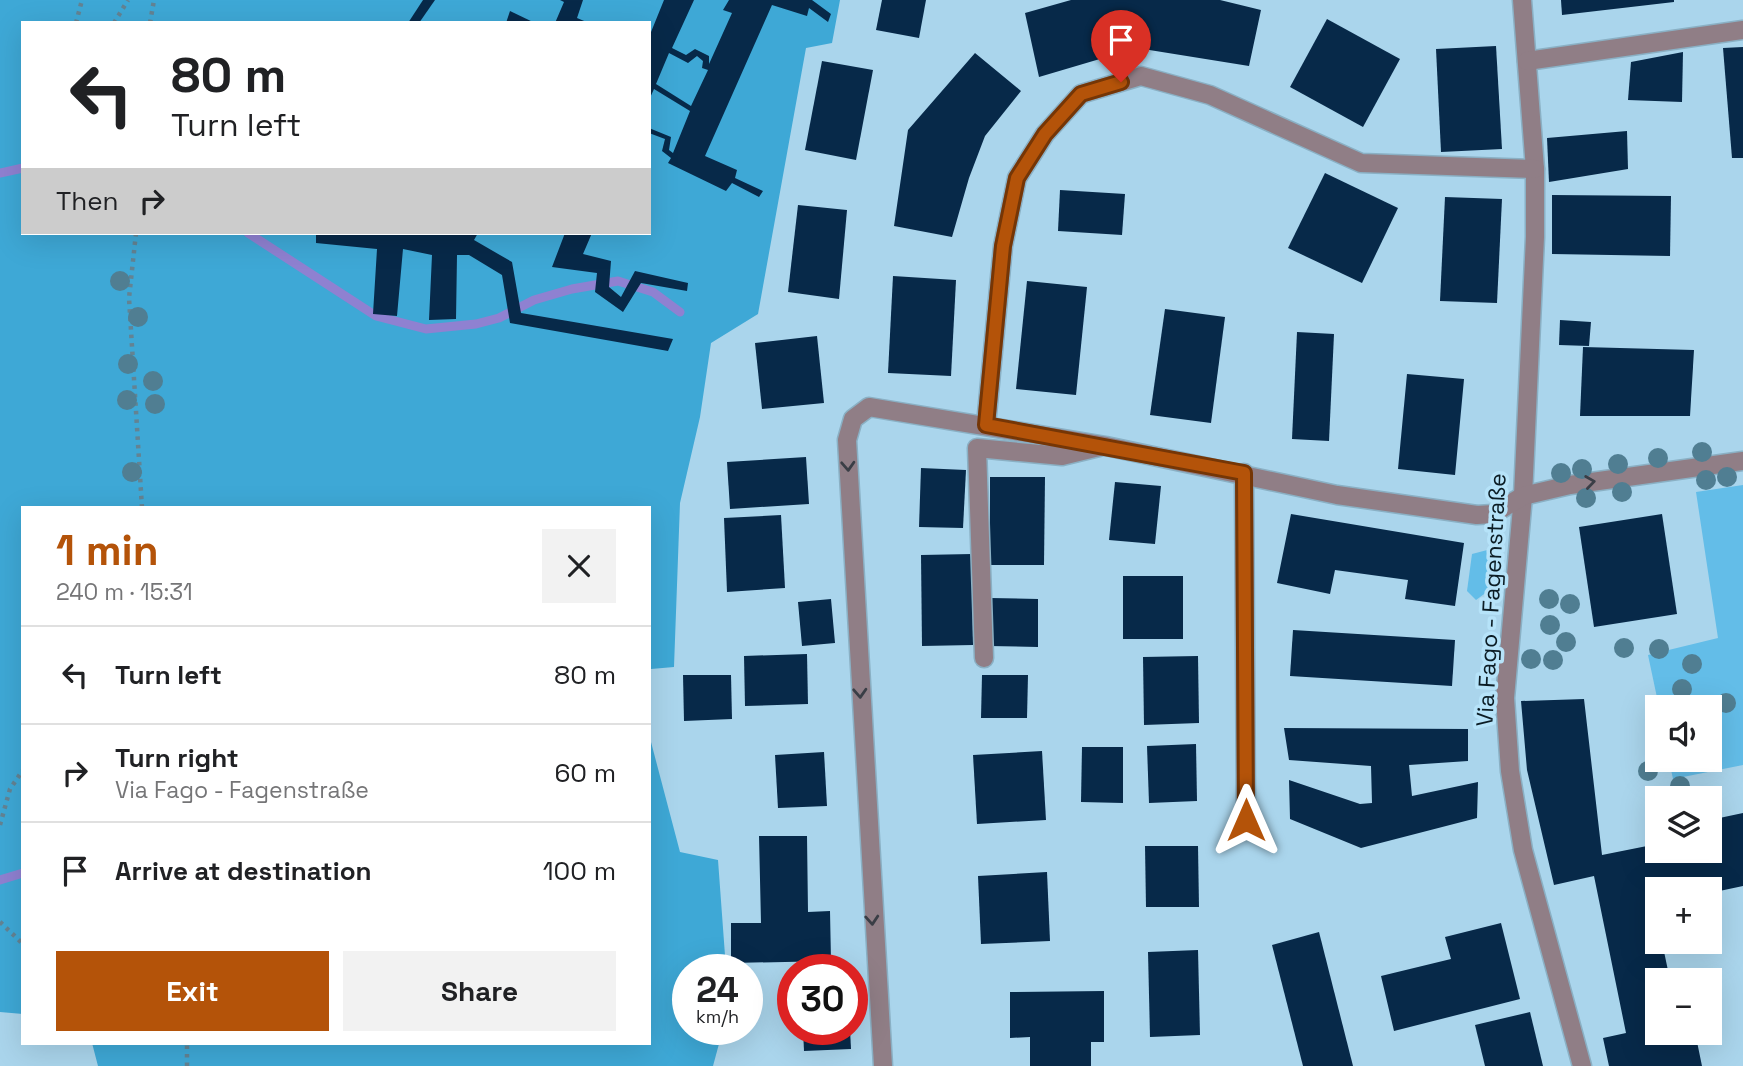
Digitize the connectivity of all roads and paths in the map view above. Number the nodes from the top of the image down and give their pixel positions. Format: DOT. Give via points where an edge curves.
graph roads {
  1 [pos="82,0"];
  2 [pos="128,0"];
  3 [pos="154,0"];
  4 [pos="1522,0"];
  5 [pos="77,21"];
  6 [pos="115,21"];
  7 [pos="150,21"];
  8 [pos="1743,30"];
  9 [pos="1527,61"];
  10 [pos="1535,169"];
  11 [pos="136,235"];
  12 [pos="986,425"];
  13 [pos="1106,446"];
  14 [pos="1743,461"];
  15 [pos="1244,473"];
  16 [pos="1523,496"];
  17 [pos="142,506"];
  18 [pos="984,658"];
  19 [pos="21,773"];
  20 [pos="1246,820"];
  21 [pos="0,825"];
  22 [pos="0,922"];
  23 [pos="21,942"];
  24 [pos="187,1045"];
  25 [pos="187,1066"];
  26 [pos="883,1066"];
  27 [pos="1582,1066"];
  1 -- 5 [label="path"];
  2 -- 6 [label="path"];
  3 -- 7 [label="path"];
  4 -- 9 [label="street, Via Fago - Fagenstraße"];
  8 -- 9 [label="street"];
  9 -- 10 [label="street, Via Fago - Fagenstraße"];
  10 -- 12 [label="street" via="1361,163 1210,95 1141,76 1081,94 1045,134 1017,178 1003,246"];
  10 -- 16 [label="street, Via Fago - Fagenstraße"];
  11 -- 17 [label="path" via="129,298"];
  12 -- 13 [label="street"];
  12 -- 26 [label="street, one-way" via="869,407 853,419 847,440"];
  13 -- 15 [label="street"];
  13 -- 18 [label="street" via="1062,456 977,448"];
  16 -- 14 [label="street, one-way"];
  15 -- 16 [label="street" via="1337,495 1477,515 1493,514"];
  15 -- 20 [label="street"];
  16 -- 27 [label="street, Via Fago - Fagenstraße" via="1505,698 1510,771 1523,850"];
  19 -- 21 [label="path" via="10,789"];
  22 -- 23 [label="path"];
  24 -- 25 [label="path"];
}
